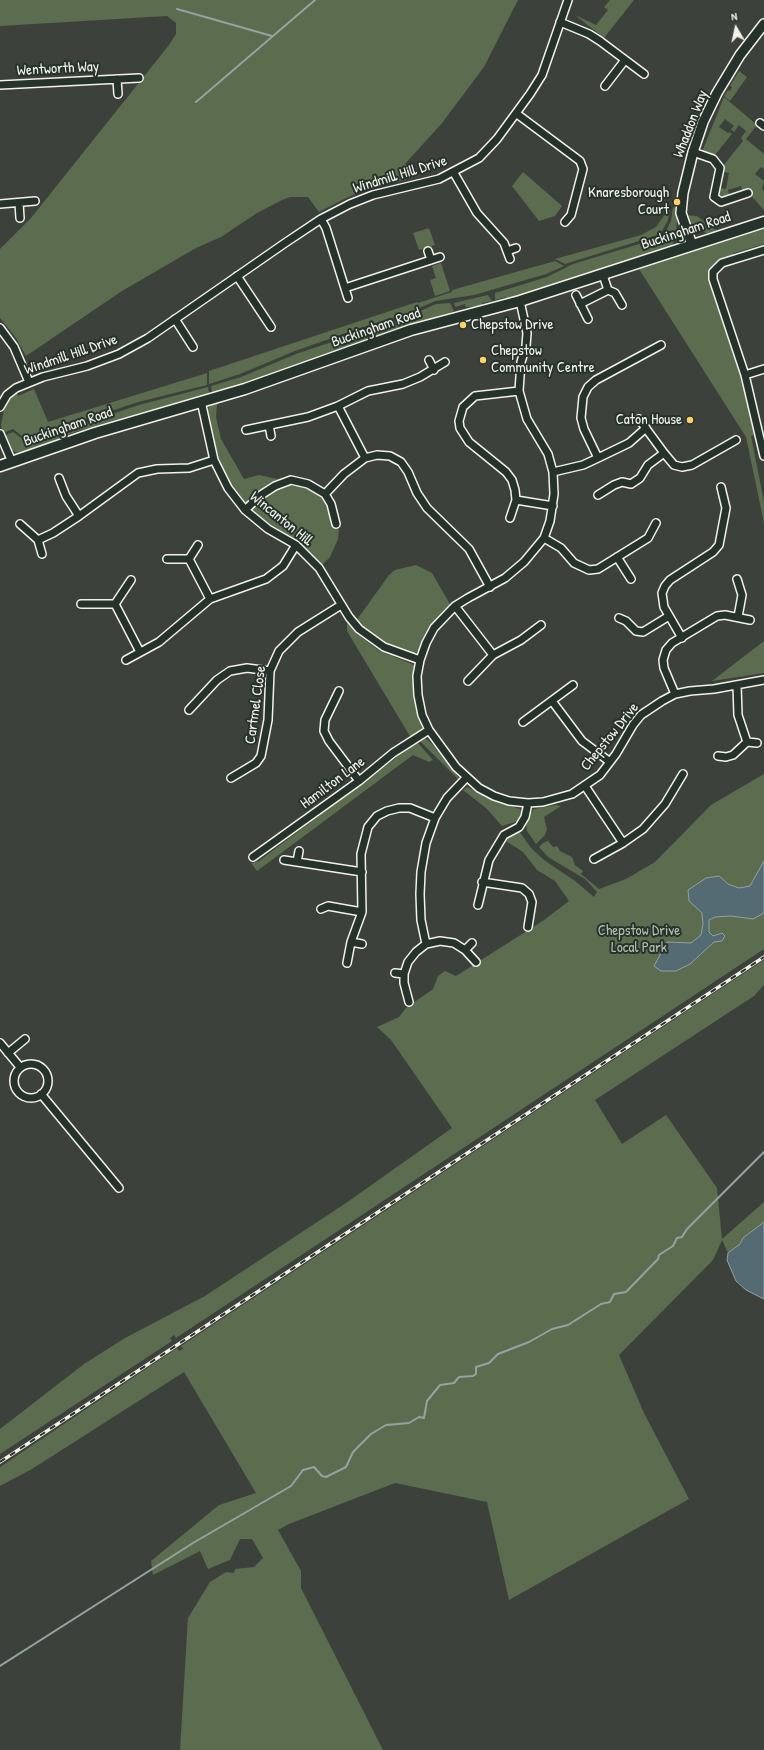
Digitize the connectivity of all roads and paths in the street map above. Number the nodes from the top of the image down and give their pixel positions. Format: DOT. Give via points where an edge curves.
graph roads {
  1 [pos="568,0"];
  2 [pos="560,22"];
  3 [pos="764,24"];
  4 [pos="625,60"];
  5 [pos="644,74"];
  6 [pos="138,78"];
  7 [pos="118,79"];
  8 [pos="0,85"];
  9 [pos="605,86"];
  10 [pos="118,94"];
  11 [pos="517,114"];
  12 [pos="693,152"];
  13 [pos="454,173"];
  14 [pos="748,193"];
  15 [pos="19,202"];
  16 [pos="35,202"];
  17 [pos="0,204"];
  18 [pos="20,218"];
  19 [pos="321,219"];
  20 [pos="565,222"];
  21 [pos="764,222"];
  22 [pos="692,245"];
  23 [pos="516,248"];
  24 [pos="764,250"];
  25 [pos="428,251"];
  26 [pos="507,251"];
  27 [pos="440,257"];
  28 [pos="510,259"];
  29 [pos="431,260"];
  30 [pos="603,275"];
  31 [pos="237,276"];
  32 [pos="345,288"];
  33 [pos="608,290"];
  34 [pos="576,295"];
  35 [pos="348,298"];
  36 [pos="520,301"];
  37 [pos="580,304"];
  38 [pos="622,305"];
  39 [pos="175,319"];
  40 [pos="588,319"];
  41 [pos="271,327"];
  42 [pos="0,328"];
  43 [pos="661,345"];
  44 [pos="194,347"];
  45 [pos="429,360"];
  46 [pos="444,362"];
  47 [pos="764,369"];
  48 [pos="434,370"];
  49 [pos="745,375"];
  50 [pos="29,382"];
  51 [pos="518,392"];
  52 [pos="201,401"];
  53 [pos="338,406"];
  54 [pos="0,407"];
  55 [pos="639,419"];
  56 [pos="269,425"];
  57 [pos="646,428"];
  58 [pos="246,430"];
  59 [pos="0,434"];
  60 [pos="271,436"];
  61 [pos="736,440"];
  62 [pos="664,453"];
  63 [pos="764,456"];
  64 [pos="365,458"];
  65 [pos="598,458"];
  66 [pos="214,460"];
  67 [pos="12,462"];
  68 [pos="0,466"];
  69 [pos="553,472"];
  70 [pos="59,478"];
  71 [pos="721,488"];
  72 [pos="325,494"];
  73 [pos="597,496"];
  74 [pos="516,500"];
  75 [pos="553,506"];
  76 [pos="245,510"];
  77 [pos="79,516"];
  78 [pos="510,518"];
  79 [pos="20,524"];
  80 [pos="336,524"];
  81 [pos="656,524"];
  82 [pos="544,538"];
  83 [pos="38,540"];
  84 [pos="198,545"];
  85 [pos="296,545"];
  86 [pos="42,554"];
  87 [pos="617,557"];
  88 [pos="167,559"];
  89 [pos="189,560"];
  90 [pos="631,579"];
  91 [pos="737,579"];
  92 [pos="131,580"];
  93 [pos="490,587"];
  94 [pos="210,599"];
  95 [pos="81,604"];
  96 [pos="115,604"];
  97 [pos="341,605"];
  98 [pos="455,606"];
  99 [pos="669,616"];
  100 [pos="738,617"];
  101 [pos="619,618"];
  102 [pos="750,620"];
  103 [pos="541,625"];
  104 [pos="682,638"];
  105 [pos="140,652"];
  106 [pos="493,655"];
  107 [pos="126,660"];
  108 [pos="420,660"];
  109 [pos="270,671"];
  110 [pos="764,680"];
  111 [pos="468,681"];
  112 [pos="573,685"];
  113 [pos="737,685"];
  114 [pos="339,691"];
  115 [pos="675,694"];
  116 [pos="552,701"];
  117 [pos="189,710"];
  118 [pos="523,722"];
  119 [pos="429,730"];
  120 [pos="746,742"];
  121 [pos="757,743"];
  122 [pos="718,756"];
  123 [pos="610,762"];
  124 [pos="683,774"];
  125 [pos="231,778"];
  126 [pos="466,778"];
  127 [pos="359,781"];
  128 [pos="585,786"];
  129 [pos="528,803"];
  130 [pos="434,818"];
  131 [pos="623,843"];
  132 [pos="299,851"];
  133 [pos="253,857"];
  134 [pos="594,859"];
  135 [pos="284,860"];
  136 [pos="297,862"];
  137 [pos="362,872"];
  138 [pos="482,882"];
  139 [pos="478,905"];
  140 [pos="321,909"];
  141 [pos="362,912"];
  142 [pos="528,927"];
  143 [pos="351,942"];
  144 [pos="472,943"];
  145 [pos="362,944"];
  146 [pos="426,944"];
  147 [pos="466,950"];
  148 [pos="476,962"];
  149 [pos="347,963"];
  150 [pos="395,973"];
  151 [pos="404,974"];
  152 [pos="409,1002"];
  153 [pos="25,1039"];
  154 [pos="0,1043"];
  155 [pos="8,1053"];
  156 [pos="20,1067"];
  157 [pos="41,1094"];
  158 [pos="119,1188"];
  1 -- 2 [label="street, Windmill Hill Drive"];
  2 -- 4 [label="street" via="589,34"];
  2 -- 11 [label="street, Windmill Hill Drive" via="542,75"];
  3 -- 12 [label="street, Whaddon Way" via="740,55 717,93 703,122"];
  4 -- 5 [label="street"];
  4 -- 9 [label="street"];
  6 -- 7 [label="street, Wentworth Way"];
  7 -- 8 [label="street, Wentworth Way"];
  7 -- 10 [label="street, Wentworth Way"];
  11 -- 13 [label="street, Windmill Hill Drive" via="479,158"];
  11 -- 20 [label="street" via="580,161 583,169 571,215"];
  12 -- 14 [label="street" via="713,159 718,164 720,172 714,197 721,202"];
  12 -- 22 [label="street, Whaddon Way" via="681,213"];
  13 -- 19 [label="street, Windmill Hill Drive" via="373,195"];
  13 -- 26 [label="street" via="468,200 504,243"];
  15 -- 16 [label="street"];
  15 -- 17 [label="street"];
  15 -- 18 [label="street"];
  19 -- 31 [label="street, Windmill Hill Drive"];
  19 -- 32 [label="street"];
  21 -- 22 [label="main road, Buckingham Road"];
  22 -- 30 [label="main road, Buckingham Road"];
  23 -- 26 [label="street"];
  24 -- 49 [label="street" via="722,263 713,272 713,279"];
  25 -- 29 [label="street"];
  26 -- 28 [label="street"];
  27 -- 29 [label="street"];
  29 -- 32 [label="street"];
  30 -- 33 [label="street"];
  30 -- 36 [label="main road, Buckingham Road"];
  31 -- 39 [label="street, Windmill Hill Drive"];
  31 -- 41 [label="street"];
  32 -- 35 [label="street"];
  33 -- 37 [label="street"];
  33 -- 38 [label="street" via="616,293"];
  34 -- 37 [label="street"];
  36 -- 51 [label="street, Chepstow Drive" via="527,333"];
  36 -- 52 [label="main road, Buckingham Road" via="411,330 245,389"];
  37 -- 40 [label="street"];
  39 -- 44 [label="street"];
  39 -- 50 [label="street, Windmill Hill Drive" via="119,354"];
  42 -- 50 [label="street" via="14,347"];
  43 -- 65 [label="street" via="596,380 588,387 583,397 581,418"];
  45 -- 48 [label="street"];
  46 -- 48 [label="street"];
  47 -- 49 [label="street"];
  48 -- 53 [label="street" via="403,384 368,391"];
  49 -- 63 [label="street"];
  50 -- 54 [label="street, Windmill Hill Drive" via="7,395"];
  51 -- 69 [label="street, Chepstow Drive" via="527,419 548,454"];
  51 -- 74 [label="street" via="475,396 463,407 459,421 463,436 512,480"];
  52 -- 66 [label="street, Wincanton Hill"];
  52 -- 67 [label="main road, Buckingham Road" via="95,432"];
  53 -- 56 [label="street" via="308,417"];
  53 -- 64 [label="street"];
  55 -- 57 [label="street"];
  56 -- 58 [label="street"];
  56 -- 60 [label="street"];
  57 -- 62 [label="street"];
  57 -- 65 [label="street" via="629,442"];
  59 -- 67 [label="street"];
  61 -- 62 [label="street" via="692,465 682,467 674,465"];
  62 -- 73 [label="street" via="648,464 640,478 631,484 614,484"];
  64 -- 72 [label="street" via="344,474"];
  64 -- 93 [label="street" via="377,455 390,456 400,462 427,508 469,549"];
  65 -- 69 [label="street" via="583,465"];
  66 -- 76 [label="street, Wincanton Hill" via="228,488"];
  66 -- 77 [label="street" via="189,468 157,469 138,473"];
  67 -- 68 [label="main road, Buckingham Road"];
  69 -- 75 [label="street, Chepstow Drive"];
  70 -- 77 [label="street" via="66,496"];
  71 -- 99 [label="street" via="726,508 718,545 713,552 670,580 665,586 662,600"];
  72 -- 76 [label="street" via="308,484 291,480 261,495"];
  72 -- 80 [label="street" via="331,504"];
  74 -- 75 [label="street"];
  74 -- 78 [label="street"];
  75 -- 82 [label="street, Chepstow Drive"];
  76 -- 85 [label="street, Wincanton Hill" via="268,529"];
  77 -- 83 [label="street"];
  79 -- 83 [label="street"];
  81 -- 87 [label="street" via="648,538"];
  82 -- 87 [label="street" via="561,548 574,563 589,570 598,569"];
  82 -- 93 [label="street, Chepstow Drive" via="524,562"];
  83 -- 86 [label="street"];
  84 -- 89 [label="street"];
  85 -- 94 [label="street" via="282,566 266,579"];
  85 -- 97 [label="street, Wincanton Hill" via="319,568"];
  87 -- 90 [label="street"];
  88 -- 89 [label="street"];
  89 -- 94 [label="street"];
  91 -- 100 [label="street" via="742,595"];
  92 -- 96 [label="street"];
  93 -- 98 [label="street, Chepstow Drive"];
  94 -- 105 [label="street" via="159,642"];
  95 -- 96 [label="street"];
  96 -- 105 [label="street"];
  97 -- 108 [label="street, Wincanton Hill" via="354,623 371,639 384,647"];
  97 -- 109 [label="street, Cartmel Close" via="298,632 279,651"];
  98 -- 106 [label="street"];
  98 -- 108 [label="street, Chepstow Drive" via="434,628"];
  99 -- 101 [label="street" via="643,632 636,631"];
  99 -- 104 [label="street"];
  100 -- 102 [label="street"];
  100 -- 104 [label="street" via="717,616"];
  103 -- 106 [label="street" via="521,640"];
  104 -- 115 [label="street" via="672,643 666,650 663,660"];
  105 -- 107 [label="street"];
  106 -- 111 [label="street"];
  108 -- 119 [label="street, Chepstow Drive" via="417,676 418,695 422,715"];
  109 -- 117 [label="street" via="247,668 230,671 217,680"];
  109 -- 125 [label="street, Cartmel Close" via="268,720 261,756 256,763"];
  110 -- 113 [label="street, Chepstow Drive"];
  112 -- 116 [label="street"];
  113 -- 115 [label="street, Chepstow Drive"];
  113 -- 120 [label="street" via="738,715"];
  114 -- 127 [label="street" via="325,720 324,730 329,741"];
  115 -- 123 [label="street, Chepstow Drive" via="641,715"];
  116 -- 118 [label="street"];
  116 -- 123 [label="street" via="582,741"];
  119 -- 126 [label="street, Chepstow Drive"];
  119 -- 127 [label="street, Hamilton Lane" via="392,753"];
  120 -- 121 [label="street"];
  120 -- 122 [label="street" via="733,755"];
  123 -- 128 [label="street, Chepstow Drive" via="600,775"];
  124 -- 131 [label="street" via="665,804 643,829"];
  126 -- 129 [label="street, Chepstow Drive" via="494,796"];
  126 -- 130 [label="street" via="447,798"];
  127 -- 133 [label="street, Hamilton Lane"];
  128 -- 129 [label="street, Chepstow Drive" via="558,799"];
  128 -- 131 [label="street"];
  129 -- 138 [label="street" via="525,817 519,827 504,834 489,860"];
  130 -- 137 [label="street" via="410,808 399,808 377,816 368,827 364,840 361,854"];
  130 -- 146 [label="street" via="421,872 421,920"];
  131 -- 134 [label="street"];
  132 -- 136 [label="street"];
  135 -- 136 [label="street"];
  136 -- 137 [label="street"];
  137 -- 141 [label="street"];
  138 -- 139 [label="street"];
  138 -- 142 [label="street" via="522,888 529,894 532,902"];
  140 -- 141 [label="street" via="328,906"];
  141 -- 143 [label="street"];
  143 -- 145 [label="street"];
  143 -- 149 [label="street"];
  144 -- 147 [label="street"];
  146 -- 147 [label="street" via="440,941 454,943"];
  146 -- 151 [label="street" via="408,962"];
  147 -- 148 [label="street"];
  150 -- 151 [label="street"];
  151 -- 152 [label="street"];
  153 -- 155 [label="street"];
  154 -- 155 [label="street"];
  155 -- 156 [label="street"];
  156 -- 157 [label="street" via="14,1077 19,1093 30,1097"];
  156 -- 157 [label="street" via="35,1064 44,1070 48,1080"];
  157 -- 158 [label="street"];
}
